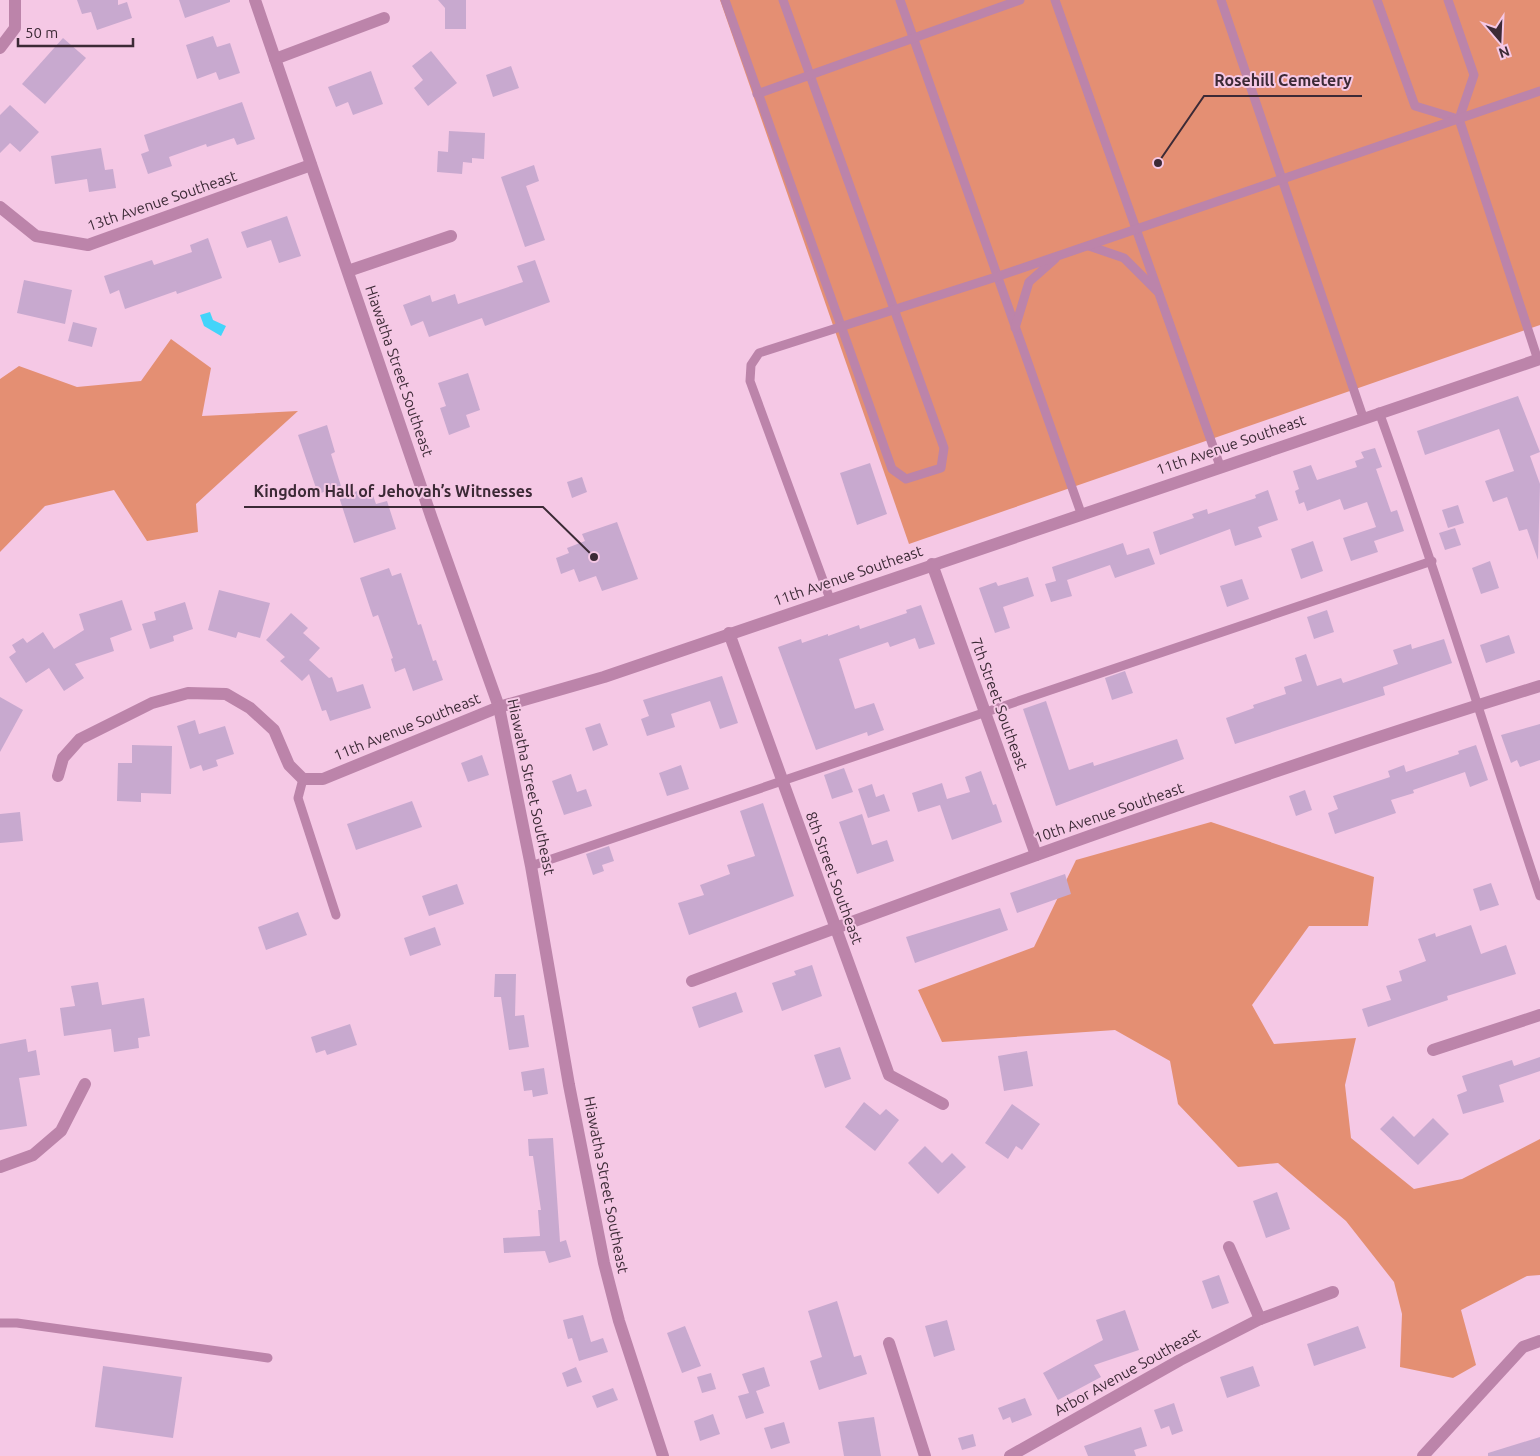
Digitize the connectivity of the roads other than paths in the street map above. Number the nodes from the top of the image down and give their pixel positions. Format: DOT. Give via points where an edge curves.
graph roads {
  1 [pos="16,0"];
  2 [pos="255,0"];
  3 [pos="725,0"];
  4 [pos="783,0"];
  5 [pos="900,0"];
  6 [pos="1020,0"];
  7 [pos="1055,0"];
  8 [pos="1221,0"];
  9 [pos="1377,0"];
  10 [pos="1448,0"];
  11 [pos="384,18"];
  12 [pos="913,38"];
  13 [pos="0,48"];
  14 [pos="276,59"];
  15 [pos="808,76"];
  16 [pos="1540,91"];
  17 [pos="757,94"];
  18 [pos="1459,119"];
  19 [pos="311,165"];
  20 [pos="1283,180"];
  21 [pos="0,207"];
  22 [pos="1136,230"];
  23 [pos="451,236"];
  24 [pos="1089,246"];
  25 [pos="1059,256"];
  26 [pos="348,272"];
  27 [pos="996,277"];
  28 [pos="1159,293"];
  29 [pos="894,310"];
  30 [pos="843,325"];
  31 [pos="1014,328"];
  32 [pos="1539,359"];
  33 [pos="1379,412"];
  34 [pos="1363,417"];
  35 [pos="1220,466"];
  36 [pos="1081,513"];
  37 [pos="1432,561"];
  38 [pos="932,564"];
  39 [pos="830,599"];
  40 [pos="729,634"];
  41 [pos="1540,686"];
  42 [pos="1476,705"];
  43 [pos="499,707"];
  44 [pos="985,711"];
  45 [pos="58,776"];
  46 [pos="303,780"];
  47 [pos="782,780"];
  48 [pos="1036,855"];
  49 [pos="531,866"];
  50 [pos="1540,896"];
  51 [pos="336,915"];
  52 [pos="834,928"];
  53 [pos="692,981"];
  54 [pos="1540,1015"];
  55 [pos="1433,1050"];
  56 [pos="85,1084"];
  57 [pos="943,1104"];
  58 [pos="0,1167"];
  59 [pos="1229,1247"];
  60 [pos="1333,1292"];
  61 [pos="1260,1319"];
  62 [pos="0,1322"];
  63 [pos="1540,1341"];
  64 [pos="890,1343"];
  65 [pos="268,1358"];
  66 [pos="663,1456"];
  67 [pos="925,1456"];
  68 [pos="1010,1456"];
  69 [pos="1423,1456"];
  1 -- 13 [label="street" via="15,28"];
  2 -- 14 [label="street, Hiawatha Street Southeast"];
  3 -- 17 [label="lane"];
  4 -- 15 [label="lane"];
  5 -- 12 [label="lane"];
  6 -- 12 [label="lane"];
  7 -- 22 [label="lane"];
  8 -- 20 [label="lane"];
  9 -- 18 [label="lane" via="1415,106"];
  10 -- 18 [label="lane" via="1474,74"];
  11 -- 14 [label="street"];
  12 -- 15 [label="lane"];
  12 -- 27 [label="lane"];
  14 -- 19 [label="street, Hiawatha Street Southeast"];
  15 -- 17 [label="lane"];
  15 -- 29 [label="lane"];
  16 -- 18 [label="lane"];
  17 -- 30 [label="lane"];
  18 -- 20 [label="lane"];
  18 -- 32 [label="lane"];
  19 -- 21 [label="street, 13th Avenue Southeast" via="88,245 36,236"];
  19 -- 26 [label="street, Hiawatha Street Southeast"];
  20 -- 22 [label="lane"];
  20 -- 34 [label="lane"];
  22 -- 24 [label="lane"];
  22 -- 28 [label="lane"];
  23 -- 26 [label="street"];
  24 -- 25 [label="lane"];
  24 -- 28 [label="lane" via="1124,258"];
  25 -- 27 [label="lane"];
  25 -- 31 [label="lane" via="1029,282"];
  26 -- 43 [label="street, Hiawatha Street Southeast"];
  27 -- 29 [label="lane"];
  27 -- 31 [label="lane"];
  28 -- 35 [label="lane"];
  29 -- 30 [label="lane"];
  29 -- 30 [label="lane" via="944,448 941,468 906,479 892,469"];
  30 -- 39 [label="lane" via="759,353 751,365 750,381"];
  31 -- 36 [label="lane"];
  32 -- 33 [label="street, 11th Avenue Southeast"];
  33 -- 34 [label="street, 11th Avenue Southeast"];
  33 -- 37 [label="lane"];
  34 -- 35 [label="street, 11th Avenue Southeast"];
  35 -- 36 [label="street, 11th Avenue Southeast"];
  36 -- 38 [label="street, 11th Avenue Southeast"];
  37 -- 42 [label="lane"];
  37 -- 44 [label="lane"];
  38 -- 39 [label="street, 11th Avenue Southeast"];
  38 -- 44 [label="street, 7th Street Southeast"];
  39 -- 40 [label="street, 11th Avenue Southeast"];
  40 -- 43 [label="street, 11th Avenue Southeast" via="604,677"];
  40 -- 47 [label="street, 8th Street Southeast"];
  41 -- 42 [label="street, 10th Avenue Southeast"];
  42 -- 48 [label="street, 10th Avenue Southeast"];
  42 -- 50 [label="lane"];
  43 -- 46 [label="street, 11th Avenue Southeast" via="322,780"];
  43 -- 49 [label="street, Hiawatha Street Southeast"];
  44 -- 47 [label="lane"];
  44 -- 48 [label="street, 7th Street Southeast"];
  45 -- 46 [label="street" via="63,758 80,739 152,703 188,694 226,694 250,708 274,730 289,765"];
  46 -- 51 [label="lane" via="298,798"];
  47 -- 49 [label="lane"];
  47 -- 52 [label="street, 8th Street Southeast"];
  48 -- 52 [label="street, 10th Avenue Southeast"];
  49 -- 66 [label="street, Hiawatha Street Southeast" via="604,1263 619,1321"];
  52 -- 53 [label="street, 10th Avenue Southeast"];
  52 -- 57 [label="street, 8th Street Southeast" via="889,1074"];
  54 -- 55 [label="street"];
  56 -- 58 [label="street" via="61,1131 33,1155"];
  59 -- 61 [label="street"];
  60 -- 61 [label="street, Arbor Avenue Southeast"];
  61 -- 68 [label="street, Arbor Avenue Southeast"];
  62 -- 65 [label="lane"];
  63 -- 69 [label="street" via="1523,1347"];
  64 -- 67 [label="street"];
}
